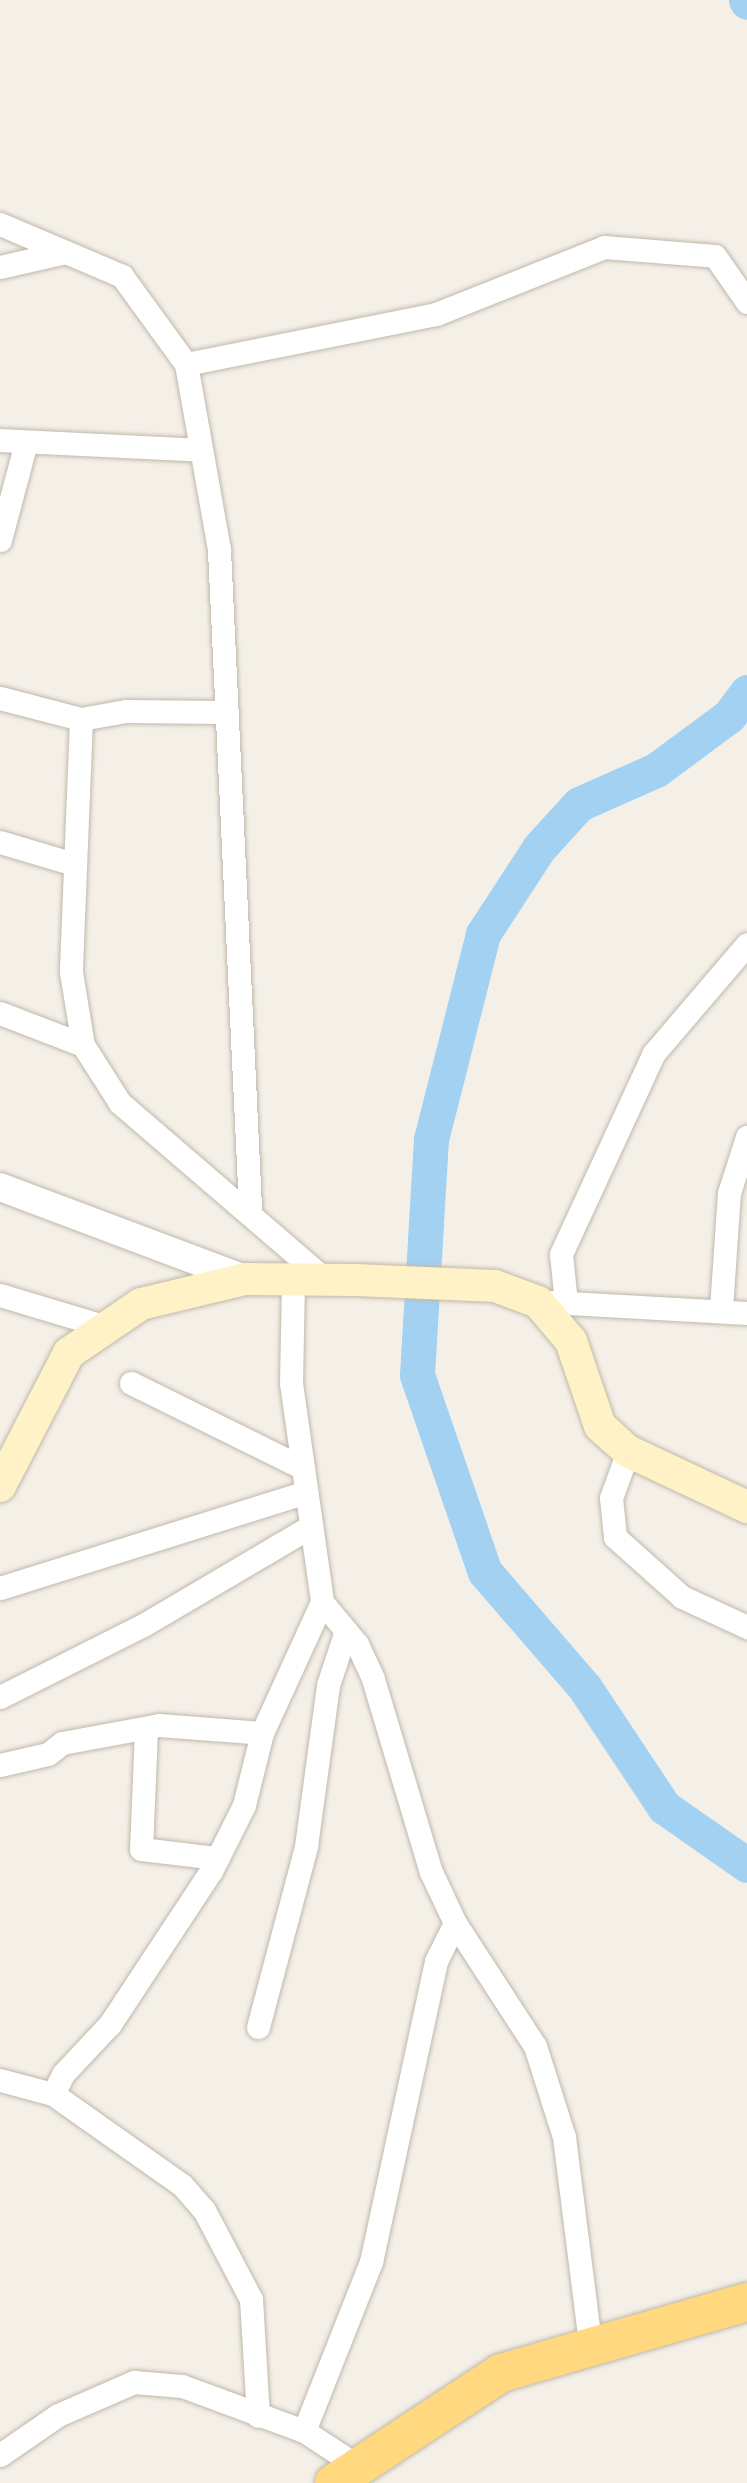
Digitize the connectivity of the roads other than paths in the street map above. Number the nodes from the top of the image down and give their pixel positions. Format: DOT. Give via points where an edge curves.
graph roads {
  1 [pos="0,224"];
  2 [pos="65,251"];
  3 [pos="0,267"];
  4 [pos="747,302"];
  5 [pos="186,364"];
  6 [pos="0,440"];
  7 [pos="26,442"];
  8 [pos="201,450"];
  9 [pos="0,540"];
  10 [pos="0,698"];
  11 [pos="224,712"];
  12 [pos="81,719"];
  13 [pos="0,842"];
  14 [pos="74,864"];
  15 [pos="747,944"];
  16 [pos="0,1013"];
  17 [pos="83,1045"];
  18 [pos="747,1137"];
  19 [pos="0,1186"];
  20 [pos="250,1209"];
  21 [pos="245,1279"];
  22 [pos="293,1280"];
  23 [pos="341,1280"];
  24 [pos="0,1295"];
  25 [pos="552,1302"];
  26 [pos="721,1309"];
  27 [pos="747,1312"];
  28 [pos="107,1327"];
  29 [pos="131,1383"];
  30 [pos="628,1451"];
  31 [pos="7,1453"];
  32 [pos="301,1467"];
  33 [pos="0,1486"];
  34 [pos="304,1493"];
  35 [pos="747,1507"];
  36 [pos="308,1528"];
  37 [pos="0,1588"];
  38 [pos="322,1602"];
  39 [pos="747,1628"];
  40 [pos="346,1631"];
  41 [pos="0,1697"];
  42 [pos="146,1730"];
  43 [pos="262,1733"];
  44 [pos="0,1765"];
  45 [pos="217,1858"];
  46 [pos="454,1923"];
  47 [pos="258,2027"];
  48 [pos="0,2080"];
  49 [pos="53,2094"];
  50 [pos="747,2302"];
  51 [pos="590,2344"];
  52 [pos="258,2416"];
  53 [pos="304,2431"];
  54 [pos="0,2455"];
  55 [pos="345,2474"];
  1 -- 2 [label="street"];
  2 -- 3 [label="street"];
  2 -- 5 [label="street" via="122,276"];
  4 -- 5 [label="street" via="715,256 604,247 436,314"];
  5 -- 8 [label="street"];
  6 -- 7 [label="street"];
  7 -- 8 [label="street"];
  7 -- 9 [label="street"];
  8 -- 11 [label="street" via="219,550"];
  10 -- 12 [label="street"];
  11 -- 12 [label="street" via="126,710"];
  11 -- 20 [label="street"];
  12 -- 14 [label="street"];
  13 -- 14 [label="street"];
  14 -- 17 [label="street" via="71,972"];
  15 -- 25 [label="street" via="654,1053 561,1254"];
  16 -- 17 [label="street"];
  17 -- 20 [label="street" via="120,1102"];
  18 -- 26 [label="street" via="729,1193"];
  19 -- 21 [label="street"];
  20 -- 23 [label="street"];
  21 -- 22 [label="main road"];
  21 -- 28 [label="main road" via="141,1304"];
  22 -- 23 [label="main road"];
  22 -- 32 [label="street" via="291,1383"];
  23 -- 25 [label="main road" via="482,1285"];
  24 -- 28 [label="street"];
  25 -- 26 [label="street"];
  25 -- 30 [label="main road" via="571,1341 600,1426"];
  26 -- 27 [label="street"];
  28 -- 31 [label="main road" via="69,1353"];
  29 -- 32 [label="street"];
  30 -- 35 [label="main road"];
  30 -- 39 [label="street" via="611,1498 615,1537 682,1597"];
  31 -- 33 [label="main road"];
  32 -- 34 [label="street"];
  34 -- 36 [label="street"];
  34 -- 37 [label="street"];
  36 -- 38 [label="street"];
  36 -- 41 [label="street" via="145,1625"];
  38 -- 40 [label="street"];
  38 -- 43 [label="street"];
  40 -- 46 [label="street" via="373,1679 431,1872"];
  40 -- 47 [label="street" via="328,1685 306,1846"];
  42 -- 43 [label="street"];
  42 -- 44 [label="street" via="62,1743 48,1754"];
  42 -- 45 [label="street" via="141,1849"];
  43 -- 45 [label="street" via="244,1805"];
  45 -- 49 [label="street" via="110,2024 63,2074"];
  46 -- 51 [label="street" via="539,2059 564,2137"];
  46 -- 53 [label="street" via="436,1961 371,2262"];
  48 -- 49 [label="street"];
  49 -- 52 [label="street" via="182,2185 204,2210 251,2299"];
  50 -- 51 [label="highway"];
  51 -- 55 [label="highway" via="501,2374"];
  52 -- 53 [label="street"];
  52 -- 54 [label="street" via="182,2386 134,2382 58,2415"];
  53 -- 55 [label="street"];
}
